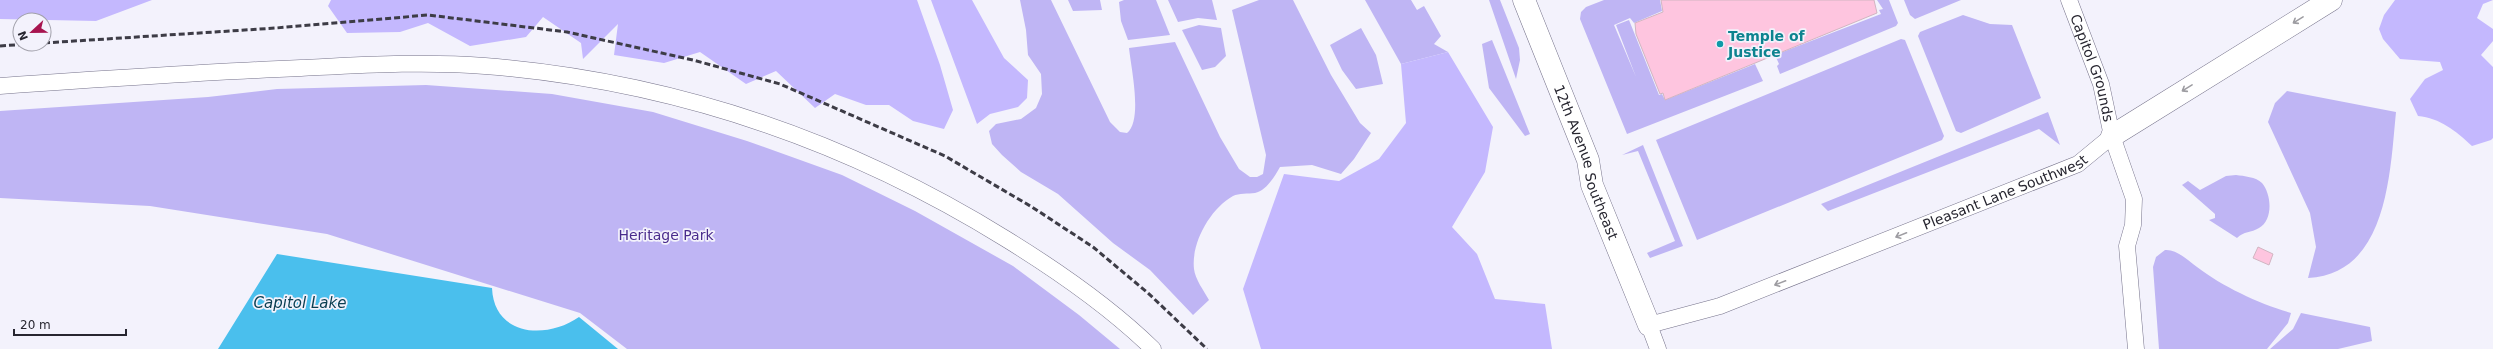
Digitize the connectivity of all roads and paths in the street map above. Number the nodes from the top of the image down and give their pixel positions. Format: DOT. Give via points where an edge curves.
graph roads {
  1 [pos="1524,0"];
  2 [pos="2069,0"];
  3 [pos="2327,1"];
  4 [pos="0,86"];
  5 [pos="2112,136"];
  6 [pos="1649,325"];
  7 [pos="1153,349"];
  8 [pos="1658,349"];
  9 [pos="2136,349"];
  1 -- 6 [label="street, 12th Avenue Southeast" via="1588,160 1592,185"];
  2 -- 5 [label="lane, Capitol Grounds" via="2101,84"];
  3 -- 5 [label="street, Pleasant Lane Southwest, one-way"];
  4 -- 7 [label="lane" via="232,71 429,64 485,66 573,76 662,93 706,104 804,137 857,158 928,194 967,215 1059,273 1100,303"];
  5 -- 6 [label="lane, Pleasant Lane Southwest, one-way" via="2078,164 1734,300"];
  5 -- 9 [label="lane, Capitol Grounds" via="2134,199 2133,225 2127,246"];
  6 -- 8 [label="lane"];
}
